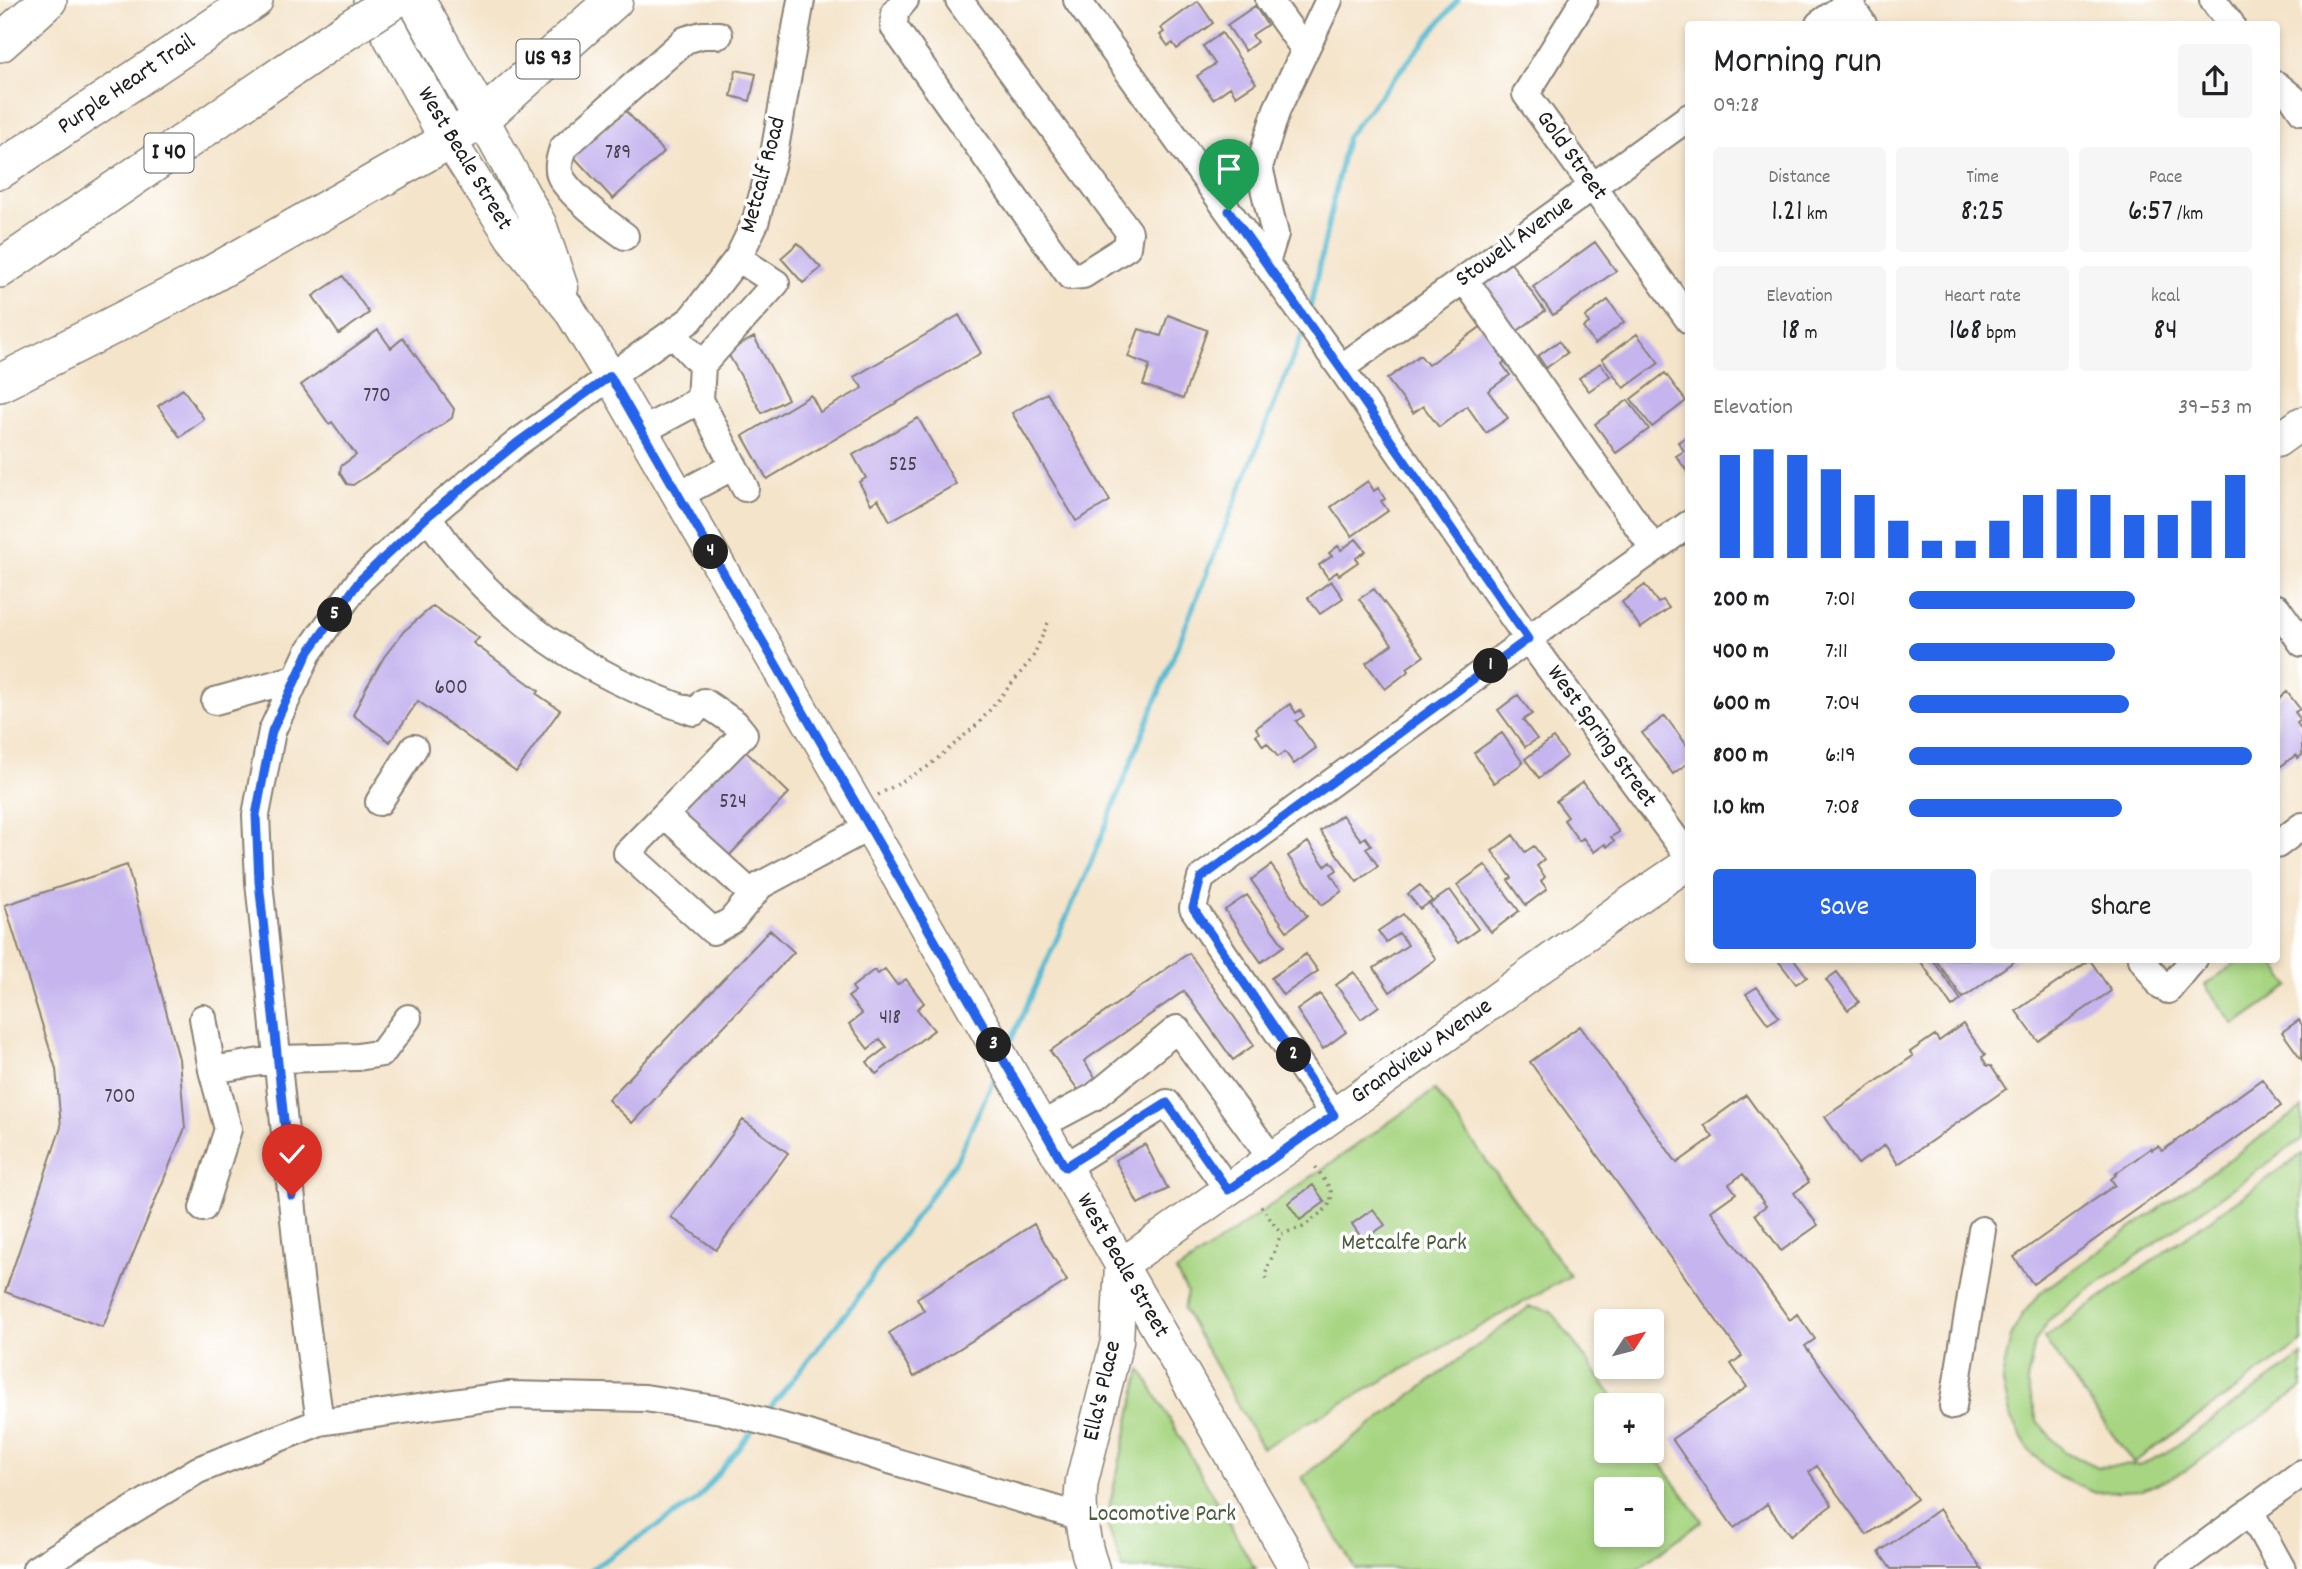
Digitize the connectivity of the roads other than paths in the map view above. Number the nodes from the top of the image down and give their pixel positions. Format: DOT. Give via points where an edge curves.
graph roads {
  1 [pos="48,0"];
  2 [pos="254,0"];
  3 [pos="372,0"];
  4 [pos="394,0"];
  5 [pos="416,0"];
  6 [pos="614,0"];
  7 [pos="801,0"];
  8 [pos="905,0"];
  9 [pos="959,0"];
  10 [pos="1077,0"];
  11 [pos="1269,0"];
  12 [pos="1329,0"];
  13 [pos="1584,0"];
  14 [pos="2213,0"];
  15 [pos="1852,7"];
  16 [pos="1825,21"];
  17 [pos="2229,21"];
  18 [pos="719,35"];
  19 [pos="0,43"];
  20 [pos="1305,50"];
  21 [pos="482,118"];
  22 [pos="1685,120"];
  23 [pos="449,140"];
  24 [pos="0,170"];
  25 [pos="1593,185"];
  26 [pos="625,236"];
  27 [pos="738,258"];
  28 [pos="1266,263"];
  29 [pos="0,269"];
  30 [pos="1464,279"];
  31 [pos="569,309"];
  32 [pos="1685,314"];
  33 [pos="672,333"];
  34 [pos="702,365"];
  35 [pos="1341,369"];
  36 [pos="610,376"];
  37 [pos="0,383"];
  38 [pos="700,400"];
  39 [pos="2302,423"];
  40 [pos="642,431"];
  41 [pos="2280,439"];
  42 [pos="679,495"];
  43 [pos="428,516"];
  44 [pos="1685,527"];
  45 [pos="1654,549"];
  46 [pos="2280,612"];
  47 [pos="1528,639"];
  48 [pos="2302,643"];
  49 [pos="297,678"];
  50 [pos="215,701"];
  51 [pos="414,748"];
  52 [pos="379,802"];
  53 [pos="665,815"];
  54 [pos="863,817"];
  55 [pos="2302,826"];
  56 [pos="2280,843"];
  57 [pos="1685,852"];
  58 [pos="1685,866"];
  59 [pos="753,895"];
  60 [pos="2145,963"];
  61 [pos="2190,963"];
  62 [pos="203,1018"];
  63 [pos="408,1018"];
  64 [pos="278,1059"];
  65 [pos="212,1070"];
  66 [pos="1334,1115"];
  67 [pos="1036,1116"];
  68 [pos="1272,1159"];
  69 [pos="1065,1167"];
  70 [pos="1228,1190"];
  71 [pos="203,1208"];
  72 [pos="1982,1230"];
  73 [pos="1121,1265"];
  74 [pos="1953,1406"];
  75 [pos="320,1422"];
  76 [pos="2302,1473"];
  77 [pos="2250,1511"];
  78 [pos="1081,1517"];
  79 [pos="36,1569"];
  80 [pos="1093,1569"];
  81 [pos="1296,1569"];
  82 [pos="2172,1569"];
  83 [pos="2282,1569"];
  1 -- 19 [label="highway"];
  2 -- 24 [label="highway, Purple Heart Trail"];
  3 -- 23 [label="highway, West Beale Street"];
  4 -- 29 [label="highway, I 40, bridge"];
  5 -- 21 [label="highway, West Beale Street"];
  6 -- 21 [label="highway, US 93"];
  7 -- 27 [label="street, Metcalf Road" via="774,153 755,223"];
  8 -- 9 [label="street" via="895,12 894,27 1070,276 1083,275 1128,247 1129,232"];
  10 -- 28 [label="street, West Spring Street"];
  11 -- 20 [label="street"];
  12 -- 20 [label="street"];
  13 -- 25 [label="street, Gold Street" via="1526,94"];
  14 -- 17 [label="street"];
  15 -- 16 [label="street"];
  18 -- 26 [label="street" via="685,40 563,148 559,174 567,187"];
  20 -- 28 [label="street" via="1277,109 1259,167 1275,234"];
  21 -- 23 [label="highway, US 93"];
  21 -- 31 [label="main road, West Beale Street" via="540,224"];
  22 -- 25 [label="street, Stowell Avenue"];
  23 -- 31 [label="main road, West Beale Street" via="512,238"];
  23 -- 37 [label="highway" via="200,281"];
  25 -- 30 [label="street, Stowell Avenue"];
  25 -- 32 [label="street, Gold Street"];
  27 -- 33 [label="street, Metcalf Road" via="690,320"];
  27 -- 34 [label="street" via="776,283"];
  28 -- 35 [label="street, West Spring Street"];
  30 -- 35 [label="street, Stowell Avenue"];
  30 -- 45 [label="street"];
  31 -- 36 [label="main road, West Beale Street"];
  33 -- 34 [label="street"];
  33 -- 36 [label="street, Metcalf Road"];
  34 -- 38 [label="street"];
  35 -- 47 [label="street, West Spring Street"];
  36 -- 40 [label="main road, West Beale Street"];
  36 -- 43 [label="street, Metcalf Road" via="517,443"];
  38 -- 40 [label="street"];
  38 -- 42 [label="street" via="740,477"];
  39 -- 41 [label="main road"];
  40 -- 42 [label="main road, West Beale Street"];
  42 -- 54 [label="main road, West Beale Street"];
  43 -- 49 [label="street, Metcalf Road" via="360,580 308,653"];
  43 -- 53 [label="street" via="475,578 578,661 638,691 699,707 735,723 744,734"];
  44 -- 45 [label="street"];
  45 -- 47 [label="street"];
  46 -- 48 [label="street"];
  47 -- 57 [label="street, West Spring Street"];
  47 -- 66 [label="street" via="1201,878 1193,908"];
  49 -- 50 [label="street"];
  49 -- 64 [label="street, Metcalf Road" via="272,731 256,815"];
  51 -- 52 [label="street"];
  53 -- 59 [label="street"];
  53 -- 59 [label="street" via="627,853 713,931 731,921"];
  54 -- 59 [label="street"];
  54 -- 67 [label="main road, West Beale Street"];
  55 -- 56 [label="street"];
  58 -- 66 [label="main road, Grandview Avenue"];
  60 -- 61 [label="street" via="2165,989"];
  62 -- 65 [label="street"];
  63 -- 64 [label="street" via="382,1053"];
  64 -- 65 [label="street"];
  64 -- 75 [label="street, Metcalf Road"];
  65 -- 71 [label="street" via="228,1129"];
  66 -- 68 [label="main road, Grandview Avenue"];
  67 -- 68 [label="street" via="1094,1097 1177,1029"];
  67 -- 69 [label="main road, West Beale Street"];
  68 -- 70 [label="main road, Grandview Avenue"];
  69 -- 70 [label="street" via="1167,1103"];
  69 -- 73 [label="main road, West Beale Street"];
  70 -- 73 [label="main road, Grandview Avenue"];
  72 -- 74 [label="street"];
  73 -- 78 [label="main road, Ella's Place" via="1117,1341 1082,1481"];
  73 -- 81 [label="main road, West Beale Street"];
  75 -- 78 [label="street" via="508,1395 645,1398 720,1410 805,1433"];
  75 -- 79 [label="street" via="198,1470"];
  76 -- 77 [label="street"];
  77 -- 82 [label="street"];
  77 -- 83 [label="street"];
  78 -- 80 [label="main road, Ella's Place"];
}
